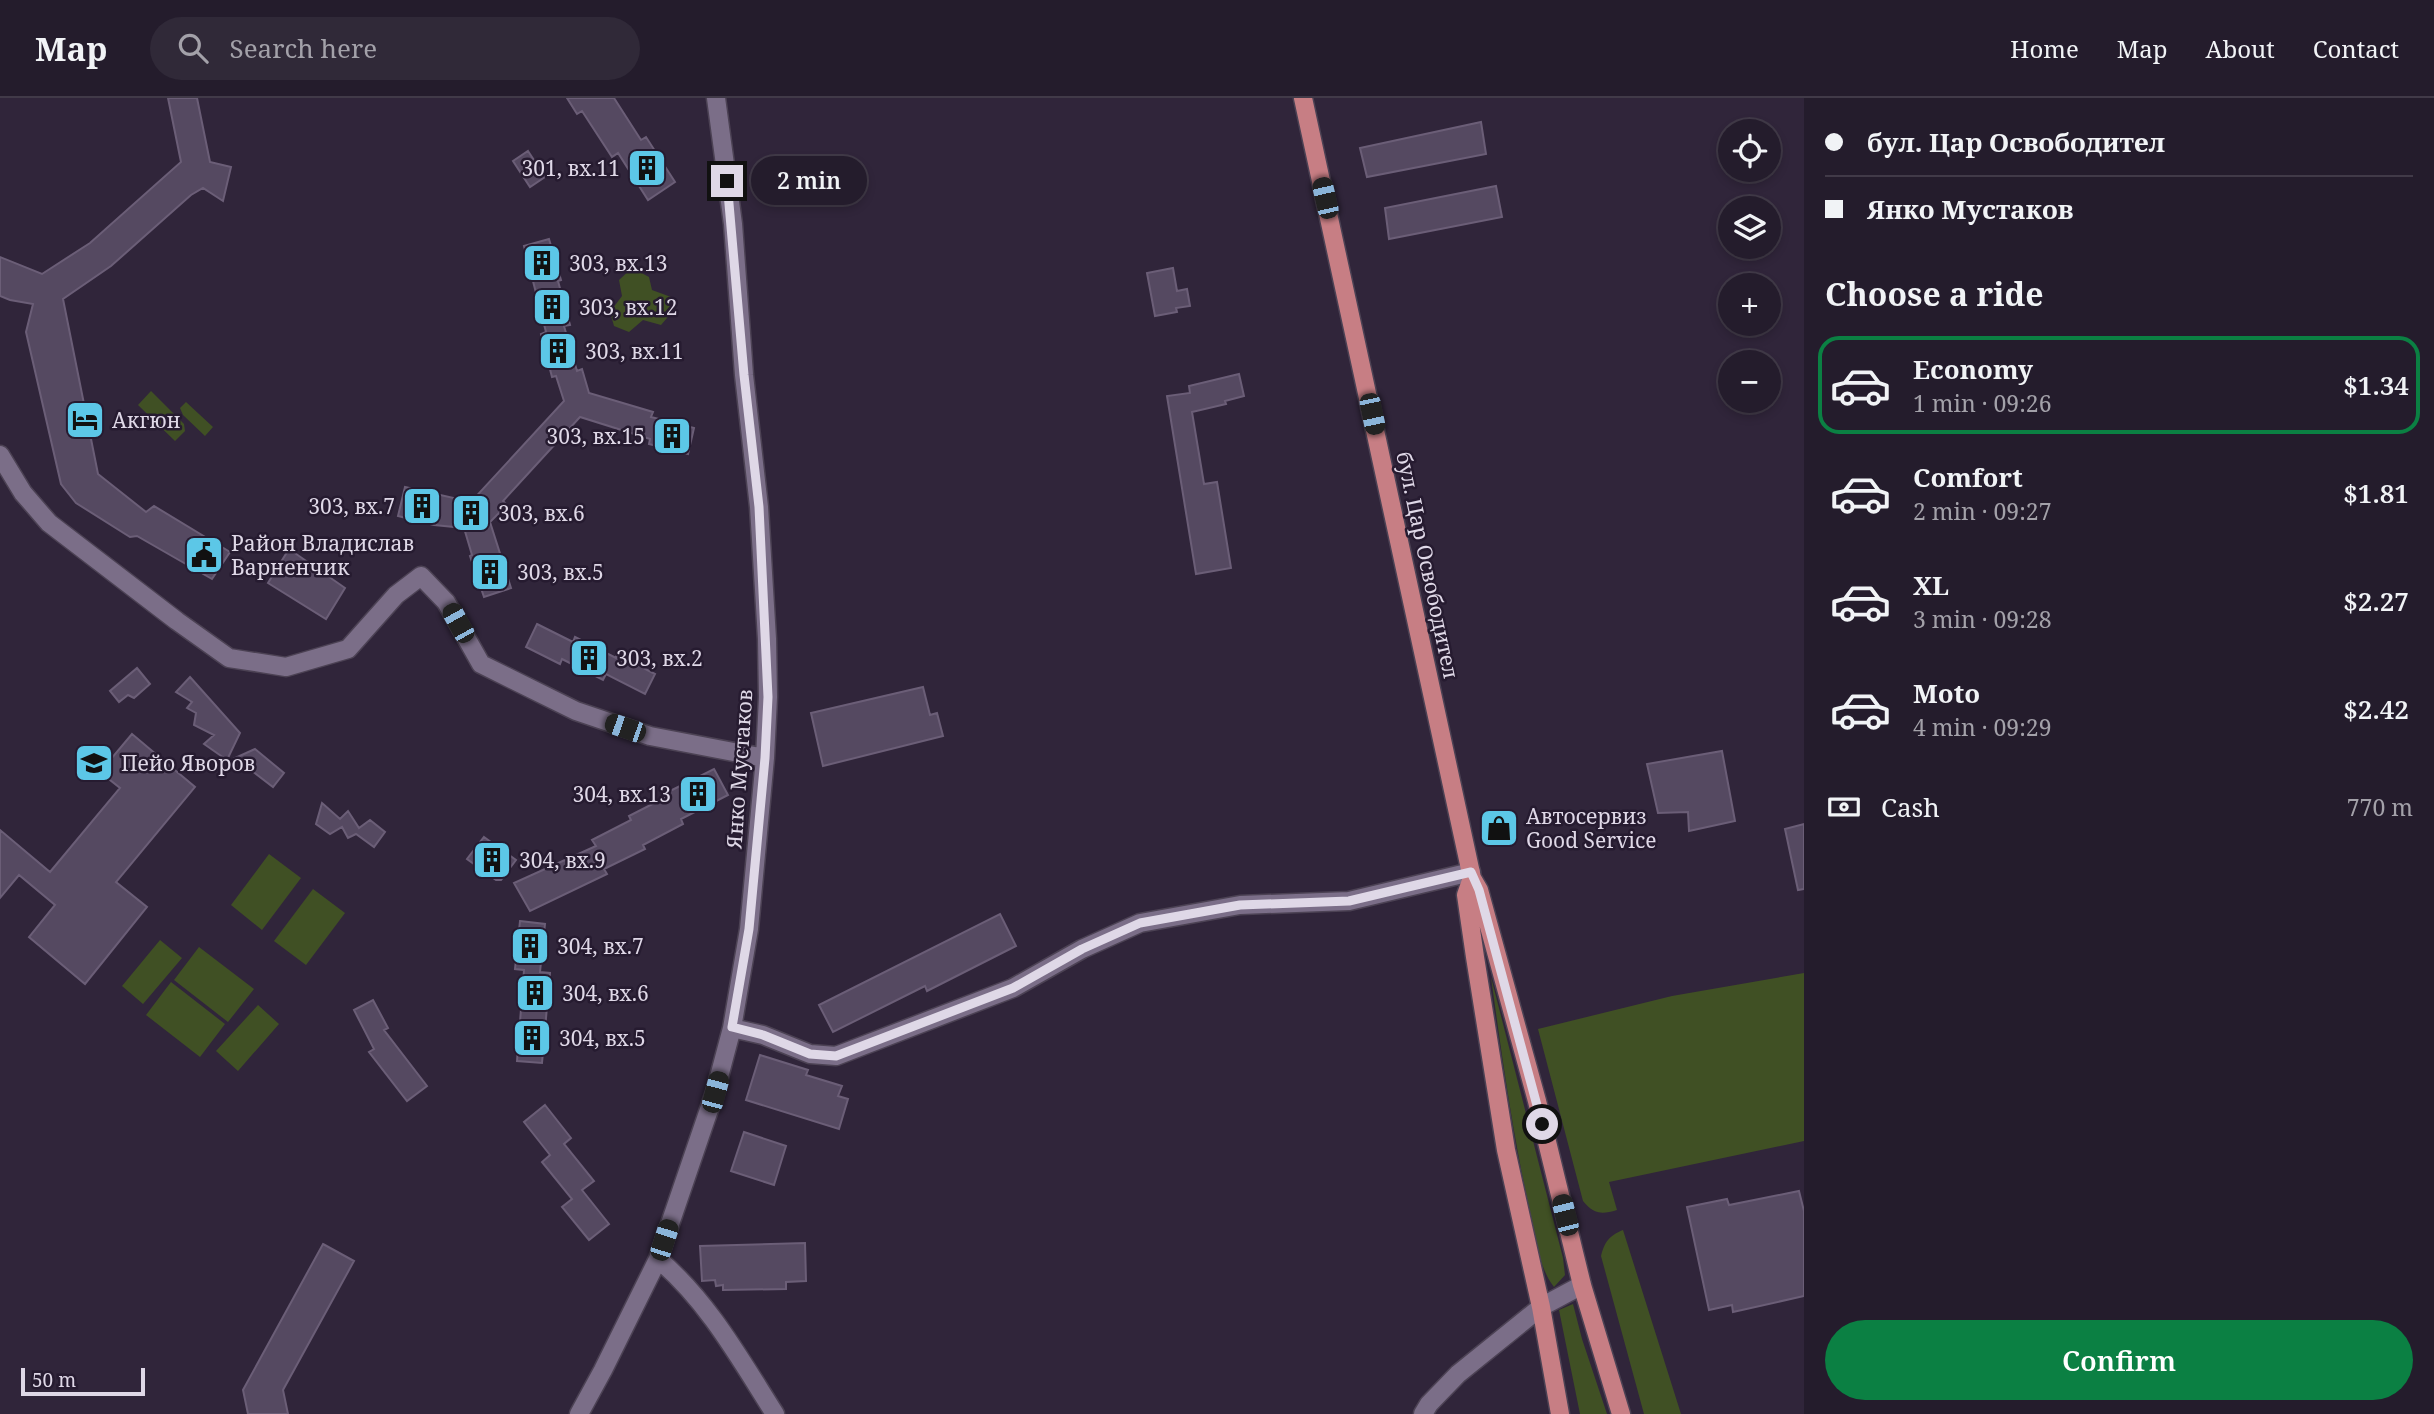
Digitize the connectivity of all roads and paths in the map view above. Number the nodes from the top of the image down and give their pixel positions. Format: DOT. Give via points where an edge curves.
graph roads {
  1 [pos="716,98"];
  2 [pos="1303,98"];
  3 [pos="0,455"];
  4 [pos="765,758"];
  5 [pos="1471,875"];
  6 [pos="732,1027"];
  7 [pos="658,1259"];
  8 [pos="1582,1285"];
  9 [pos="1541,1307"];
  10 [pos="579,1414"];
  11 [pos="775,1414"];
  12 [pos="1423,1414"];
  13 [pos="1560,1414"];
  14 [pos="1621,1414"];
  1 -- 4 [label="street, Янко Мустаков" via="733,224 759,507 767,650"];
  2 -- 5 [label="main road, бул. Цар Освободител"];
  3 -- 4 [label="street" via="23,493 49,523 229,658 286,667 348,649 396,595 421,576 446,602 481,664 576,711 637,732"];
  4 -- 6 [label="street, Янко Мустаков" via="749,929"];
  5 -- 6 [label="street" via="1349,901 1240,905 1140,923 1013,988 836,1056 810,1054"];
  5 -- 8 [label="main road, бул. Цар Освободител" via="1479,890"];
  5 -- 9 [label="main road, бул. Цар Освободител" via="1466,895 1506,1150"];
  6 -- 7 [label="street, Янко Мустаков" via="715,1092"];
  7 -- 10 [label="street, Янко Мустаков"];
  7 -- 11 [label="street" via="681,1278 721,1330"];
  8 -- 9 [label="street"];
  8 -- 14 [label="main road, бул. Цар Освободител"];
  9 -- 12 [label="street" via="1458,1374"];
  9 -- 13 [label="main road, бул. Цар Освободител"];
}
